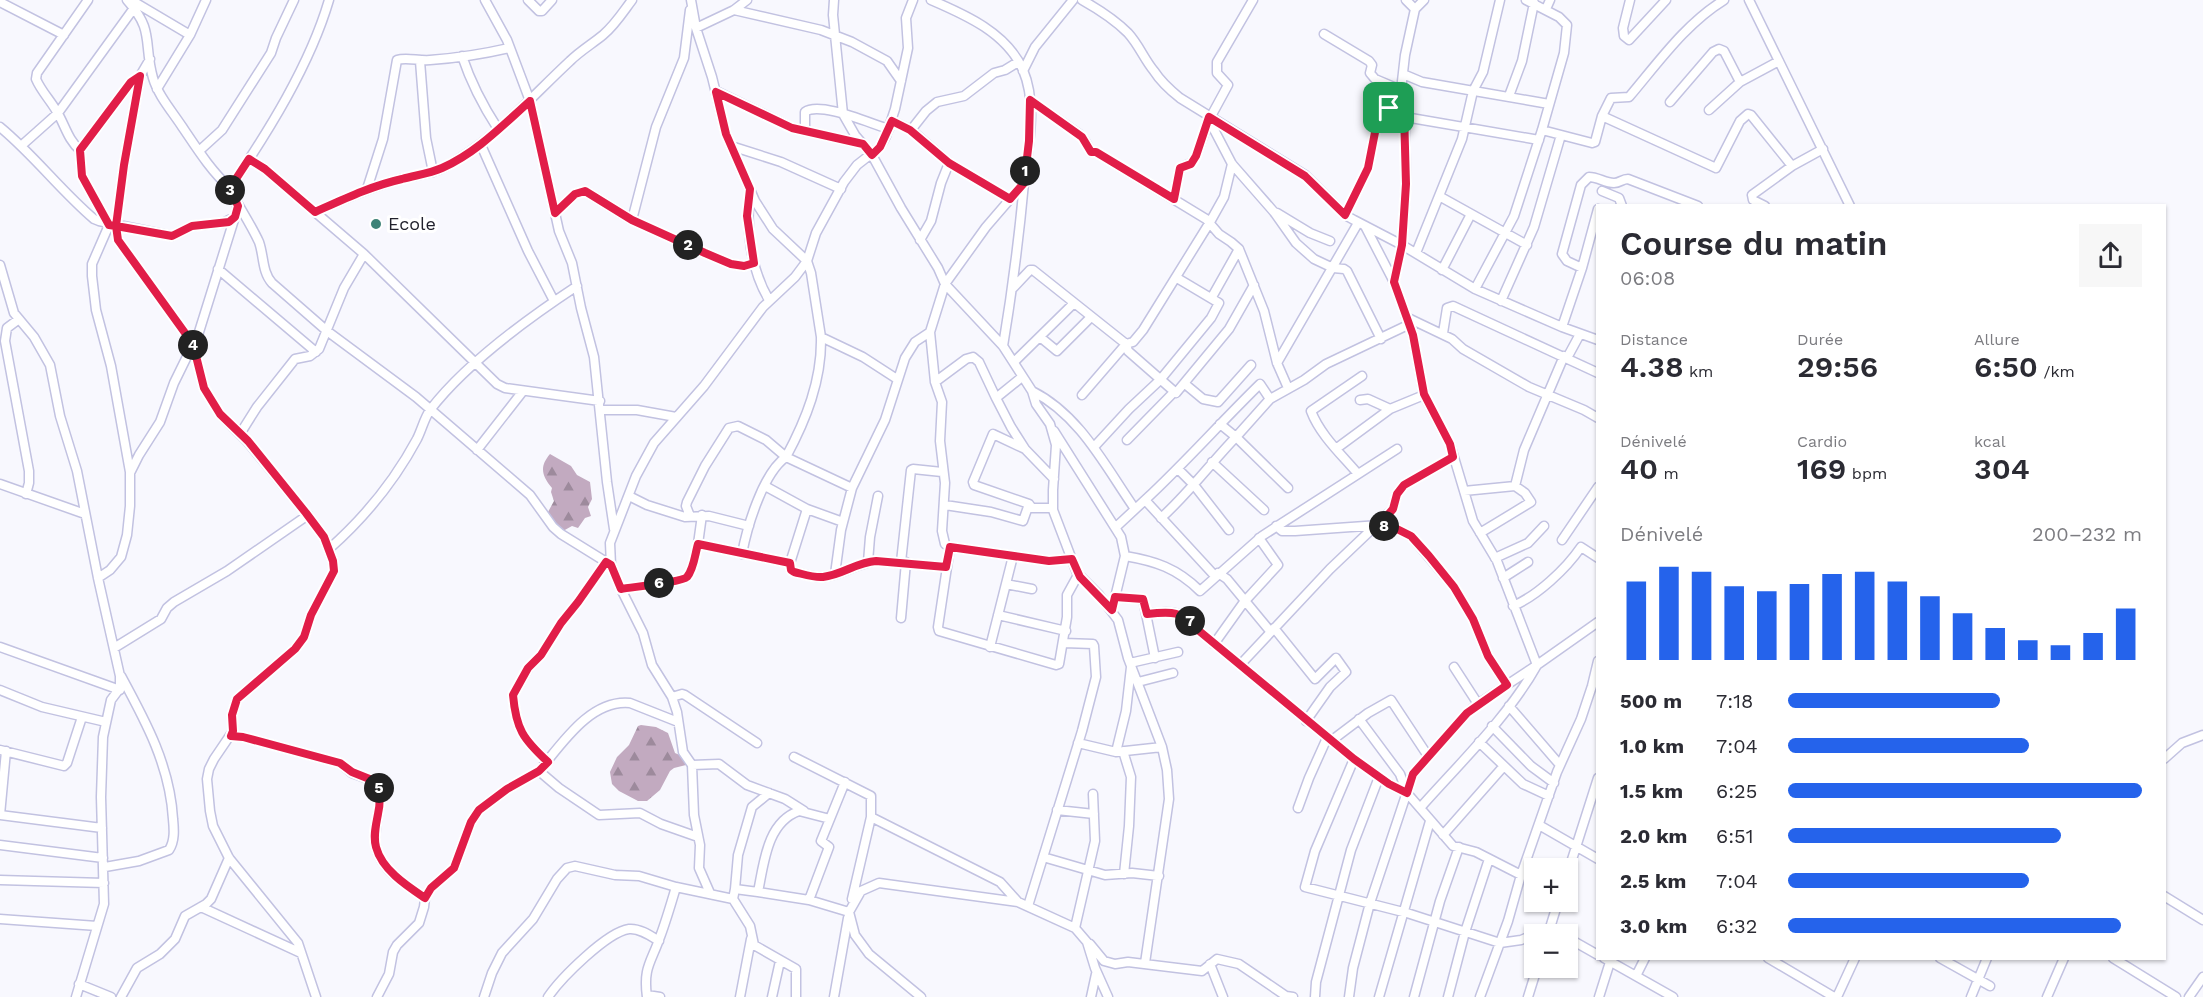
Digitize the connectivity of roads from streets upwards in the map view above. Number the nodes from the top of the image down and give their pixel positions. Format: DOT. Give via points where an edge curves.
graph roads {
  1 [pos="88,0"];
  2 [pos="206,0"];
  3 [pos="294,0"];
  4 [pos="485,0"];
  5 [pos="528,0"];
  6 [pos="552,0"];
  7 [pos="632,0"];
  8 [pos="747,0"];
  9 [pos="829,0"];
  10 [pos="834,0"];
  11 [pos="913,0"];
  12 [pos="931,0"];
  13 [pos="1073,0"];
  14 [pos="1082,0"];
  15 [pos="1253,0"];
  16 [pos="1406,0"];
  17 [pos="1424,0"];
  18 [pos="1500,0"];
  19 [pos="1550,0"];
  20 [pos="1630,0"];
  21 [pos="1666,0"];
  22 [pos="1724,0"];
  23 [pos="1749,0"];
  24 [pos="325,1"];
  25 [pos="0,2"];
  26 [pos="1530,2"];
  27 [pos="130,3"];
  28 [pos="1415,9"];
  29 [pos="1546,9"];
  30 [pos="734,10"];
  31 [pos="833,15"];
  32 [pos="696,28"];
  33 [pos="1324,34"];
  34 [pos="64,35"];
  35 [pos="190,35"];
  36 [pos="835,36"];
  37 [pos="509,48"];
  38 [pos="462,56"];
  39 [pos="150,59"];
  40 [pos="420,61"];
  41 [pos="1779,61"];
  42 [pos="1018,62"];
  43 [pos="1023,71"];
  44 [pos="1403,74"];
  45 [pos="140,76"];
  46 [pos="901,81"];
  47 [pos="1740,82"];
  48 [pos="158,89"];
  49 [pos="1401,90"];
  50 [pos="1473,91"];
  51 [pos="716,92"];
  52 [pos="1509,96"];
  53 [pos="1030,100"];
  54 [pos="530,101"];
  55 [pos="1670,102"];
  56 [pos="1548,104"];
  57 [pos="1709,110"];
  58 [pos="58,113"];
  59 [pos="843,114"];
  60 [pos="1404,114"];
  61 [pos="1602,116"];
  62 [pos="1209,119"];
  63 [pos="890,125"];
  64 [pos="1465,126"];
  65 [pos="0,127"];
  66 [pos="498,129"];
  67 [pos="910,130"];
  68 [pos="1542,130"];
  69 [pos="805,131"];
  70 [pos="1561,135"];
  71 [pos="1539,140"];
  72 [pos="863,144"];
  73 [pos="481,145"];
  74 [pos="21,146"];
  75 [pos="731,146"];
  76 [pos="1822,149"];
  77 [pos="80,150"];
  78 [pos="199,151"];
  79 [pos="872,155"];
  80 [pos="249,159"];
  81 [pos="949,163"];
  82 [pos="1232,164"];
  83 [pos="1792,166"];
  84 [pos="433,172"];
  85 [pos="1606,182"];
  86 [pos="1024,183"];
  87 [pos="230,188"];
  88 [pos="367,189"];
  89 [pos="750,189"];
  90 [pos="841,189"];
  91 [pos="1602,191"];
  92 [pos="1438,196"];
  93 [pos="1010,199"];
  94 [pos="1174,199"];
  95 [pos="237,203"];
  96 [pos="1599,204"];
  97 [pos="1621,204"];
  98 [pos="1693,204"];
  99 [pos="1761,204"];
  100 [pos="1849,204"];
  101 [pos="315,212"];
  102 [pos="1274,212"];
  103 [pos="555,213"];
  104 [pos="1471,214"];
  105 [pos="1345,215"];
  106 [pos="1596,215"];
  107 [pos="235,217"];
  108 [pos="632,220"];
  109 [pos="1210,222"];
  110 [pos="1362,224"];
  111 [pos="112,225"];
  112 [pos="1506,234"];
  113 [pos="920,240"];
  114 [pos="1330,241"];
  115 [pos="1527,244"];
  116 [pos="1402,245"];
  117 [pos="1239,249"];
  118 [pos="1416,253"];
  119 [pos="364,254"];
  120 [pos="807,261"];
  121 [pos="754,263"];
  122 [pos="0,265"];
  123 [pos="1333,268"];
  124 [pos="1582,268"];
  125 [pos="218,270"];
  126 [pos="1442,270"];
  127 [pos="1177,278"];
  128 [pos="1394,282"];
  129 [pos="945,284"];
  130 [pos="1254,285"];
  131 [pos="577,286"];
  132 [pos="1013,288"];
  133 [pos="1475,289"];
  134 [pos="1212,297"];
  135 [pos="769,300"];
  136 [pos="554,301"];
  137 [pos="1501,302"];
  138 [pos="1073,304"];
  139 [pos="1091,317"];
  140 [pos="19,319"];
  141 [pos="1408,321"];
  142 [pos="1562,327"];
  143 [pos="327,331"];
  144 [pos="930,332"];
  145 [pos="1443,333"];
  146 [pos="1580,334"];
  147 [pos="821,337"];
  148 [pos="1041,338"];
  149 [pos="1381,339"];
  150 [pos="1596,339"];
  151 [pos="193,344"];
  152 [pos="1126,344"];
  153 [pos="1004,346"];
  154 [pos="316,352"];
  155 [pos="1565,357"];
  156 [pos="1014,362"];
  157 [pos="1277,363"];
  158 [pos="476,364"];
  159 [pos="1251,365"];
  160 [pos="1596,372"];
  161 [pos="1362,376"];
  162 [pos="1023,377"];
  163 [pos="897,379"];
  164 [pos="1160,380"];
  165 [pos="934,382"];
  166 [pos="1185,384"];
  167 [pos="1288,388"];
  168 [pos="1032,390"];
  169 [pos="523,391"];
  170 [pos="1174,392"];
  171 [pos="1424,394"];
  172 [pos="1082,395"];
  173 [pos="1547,395"];
  174 [pos="996,398"];
  175 [pos="1270,399"];
  176 [pos="1360,400"];
  177 [pos="600,406"];
  178 [pos="1390,409"];
  179 [pos="431,410"];
  180 [pos="676,417"];
  181 [pos="1596,417"];
  182 [pos="1220,423"];
  183 [pos="1050,424"];
  184 [pos="240,434"];
  185 [pos="1236,437"];
  186 [pos="1127,440"];
  187 [pos="1094,447"];
  188 [pos="1337,448"];
  189 [pos="1025,449"];
  190 [pos="1397,449"];
  191 [pos="477,450"];
  192 [pos="1453,457"];
  193 [pos="786,458"];
  194 [pos="1212,462"];
  195 [pos="1178,470"];
  196 [pos="942,472"];
  197 [pos="130,473"];
  198 [pos="1358,474"];
  199 [pos="1054,479"];
  200 [pos="0,484"];
  201 [pos="765,486"];
  202 [pos="1194,486"];
  203 [pos="1515,486"];
  204 [pos="852,488"];
  205 [pos="1288,488"];
  206 [pos="1596,490"];
  207 [pos="1464,491"];
  208 [pos="26,494"];
  209 [pos="629,496"];
  210 [pos="878,496"];
  211 [pos="1145,500"];
  212 [pos="1029,504"];
  213 [pos="945,505"];
  214 [pos="1053,508"];
  215 [pos="807,509"];
  216 [pos="1135,509"];
  217 [pos="1264,510"];
  218 [pos="85,514"];
  219 [pos="308,515"];
  220 [pos="702,515"];
  221 [pos="690,516"];
  222 [pos="1161,519"];
  223 [pos="843,522"];
  224 [pos="1379,525"];
  225 [pos="749,526"];
  226 [pos="1276,526"];
  227 [pos="1544,526"];
  228 [pos="1116,527"];
  229 [pos="614,529"];
  230 [pos="1229,530"];
  231 [pos="1480,533"];
  232 [pos="1260,538"];
  233 [pos="1562,540"];
  234 [pos="698,544"];
  235 [pos="950,547"];
  236 [pos="329,549"];
  237 [pos="742,554"];
  238 [pos="1013,556"];
  239 [pos="1125,556"];
  240 [pos="1596,557"];
  241 [pos="1495,558"];
  242 [pos="1072,559"];
  243 [pos="868,562"];
  244 [pos="904,562"];
  245 [pos="1528,562"];
  246 [pos="608,563"];
  247 [pos="790,563"];
  248 [pos="946,567"];
  249 [pos="835,574"];
  250 [pos="1078,575"];
  251 [pos="1217,575"];
  252 [pos="1503,578"];
  253 [pos="98,579"];
  254 [pos="1006,584"];
  255 [pos="621,589"];
  256 [pos="1032,589"];
  257 [pos="1115,597"];
  258 [pos="1244,602"];
  259 [pos="1513,606"];
  260 [pos="1112,610"];
  261 [pos="1147,614"];
  262 [pos="998,615"];
  263 [pos="901,618"];
  264 [pos="1596,623"];
  265 [pos="1272,630"];
  266 [pos="1066,631"];
  267 [pos="1064,643"];
  268 [pos="1214,644"];
  269 [pos="0,647"];
  270 [pos="990,647"];
  271 [pos="114,648"];
  272 [pos="1178,652"];
  273 [pos="1155,658"];
  274 [pos="1130,664"];
  275 [pos="1240,665"];
  276 [pos="1537,665"];
  277 [pos="1454,667"];
  278 [pos="1596,669"];
  279 [pos="1173,673"];
  280 [pos="120,676"];
  281 [pos="1138,682"];
  282 [pos="1507,685"];
  283 [pos="0,690"];
  284 [pos="120,690"];
  285 [pos="672,697"];
  286 [pos="1478,704"];
  287 [pos="1509,706"];
  288 [pos="82,717"];
  289 [pos="1359,719"];
  290 [pos="1306,721"];
  291 [pos="106,722"];
  292 [pos="678,722"];
  293 [pos="1492,726"];
  294 [pos="2203,735"];
  295 [pos="231,736"];
  296 [pos="1329,740"];
  297 [pos="1479,742"];
  298 [pos="757,743"];
  299 [pos="1078,743"];
  300 [pos="1162,747"];
  301 [pos="3,751"];
  302 [pos="1120,752"];
  303 [pos="1428,756"];
  304 [pos="794,757"];
  305 [pos="2166,757"];
  306 [pos="1354,759"];
  307 [pos="548,762"];
  308 [pos="692,765"];
  309 [pos="1560,765"];
  310 [pos="1503,767"];
  311 [pos="539,771"];
  312 [pos="1379,777"];
  313 [pos="845,782"];
  314 [pos="1554,783"];
  315 [pos="1596,784"];
  316 [pos="769,793"];
  317 [pos="1407,793"];
  318 [pos="1093,794"];
  319 [pos="1549,796"];
  320 [pos="1298,808"];
  321 [pos="1420,808"];
  322 [pos="1057,810"];
  323 [pos="807,813"];
  324 [pos="1094,814"];
  325 [pos="0,815"];
  326 [pos="871,817"];
  327 [pos="830,819"];
  328 [pos="1430,821"];
  329 [pos="1539,825"];
  330 [pos="102,828"];
  331 [pos="1443,835"];
  332 [pos="698,837"];
  333 [pos="0,845"];
  334 [pos="1459,847"];
  335 [pos="1576,847"];
  336 [pos="1043,857"];
  337 [pos="229,858"];
  338 [pos="1572,858"];
  339 [pos="1596,858"];
  340 [pos="1489,859"];
  341 [pos="104,862"];
  342 [pos="1089,871"];
  343 [pos="1124,874"];
  344 [pos="1159,876"];
  345 [pos="1521,876"];
  346 [pos="0,880"];
  347 [pos="105,883"];
  348 [pos="676,887"];
  349 [pos="735,889"];
  350 [pos="758,892"];
  351 [pos="710,893"];
  352 [pos="1338,895"];
  353 [pos="2166,897"];
  354 [pos="425,898"];
  355 [pos="733,899"];
  356 [pos="809,900"];
  357 [pos="1018,902"];
  358 [pos="1370,903"];
  359 [pos="1028,906"];
  360 [pos="201,907"];
  361 [pos="849,912"];
  362 [pos="1403,912"];
  363 [pos="0,919"];
  364 [pos="2203,920"];
  365 [pos="1433,921"];
  366 [pos="97,926"];
  367 [pos="1075,928"];
  368 [pos="1465,932"];
  369 [pos="752,934"];
  370 [pos="1524,939"];
  371 [pos="659,941"];
  372 [pos="1087,942"];
  373 [pos="1500,943"];
  374 [pos="1578,944"];
  375 [pos="302,953"];
  376 [pos="1596,954"];
  377 [pos="1607,960"];
  378 [pos="1644,960"];
  379 [pos="1770,960"];
  380 [pos="1855,960"];
  381 [pos="1943,960"];
  382 [pos="1986,960"];
  383 [pos="2063,960"];
  384 [pos="2116,960"];
  385 [pos="780,961"];
  386 [pos="1145,963"];
  387 [pos="1210,964"];
  388 [pos="1097,972"];
  389 [pos="1636,976"];
  390 [pos="2203,977"];
  391 [pos="1534,978"];
  392 [pos="1978,980"];
  393 [pos="79,984"];
  394 [pos="1990,986"];
  395 [pos="647,996"];
  396 [pos="76,997"];
  397 [pos="111,997"];
  398 [pos="121,997"];
  399 [pos="316,997"];
  400 [pos="377,997"];
  401 [pos="484,997"];
  402 [pos="548,997"];
  403 [pos="660,997"];
  404 [pos="740,997"];
  405 [pos="772,997"];
  406 [pos="796,997"];
  407 [pos="834,997"];
  408 [pos="921,997"];
  409 [pos="1091,997"];
  410 [pos="1108,997"];
  411 [pos="1224,997"];
  412 [pos="1293,997"];
  413 [pos="1315,997"];
  414 [pos="1348,997"];
  415 [pos="1379,997"];
  416 [pos="1414,997"];
  417 [pos="1448,997"];
  418 [pos="1480,997"];
  419 [pos="1528,997"];
  420 [pos="1599,997"];
  421 [pos="1673,997"];
  422 [pos="1836,997"];
  423 [pos="1971,997"];
  424 [pos="2047,997"];
  425 [pos="2176,997"];
  426 [pos="2189,997"];
  1 -- 34 [label="street"];
  2 -- 35 [label="street"];
  3 -- 78 [label="street" via="265,63 222,130"];
  4 -- 37 [label="street"];
  5 -- 6 [label="street" via="542,11"];
  7 -- 54 [label="street" via="614,25"];
  8 -- 30 [label="street"];
  9 -- 31 [label="street"];
  10 -- 31 [label="street"];
  11 -- 46 [label="street" via="906,18 908,48"];
  12 -- 42 [label="street" via="995,34"];
  13 -- 43 [label="street" via="1035,47"];
  14 -- 62 [label="street" via="1126,31 1164,84"];
  15 -- 62 [label="street" via="1218,62 1217,73 1228,85"];
  16 -- 28 [label="street"];
  17 -- 28 [label="street"];
  18 -- 50 [label="street" via="1484,72"];
  19 -- 29 [label="street"];
  20 -- 21 [label="street" via="1623,28 1629,40"];
  22 -- 61 [label="street" via="1688,28 1629,97 1611,98"];
  23 -- 41 [label="street"];
  24 -- 80 [label="street" via="312,48"];
  25 -- 34 [label="street"];
  26 -- 29 [label="street"];
  26 -- 52 [label="street" via="1522,61"];
  27 -- 35 [label="street"];
  27 -- 39 [label="street" via="146,28"];
  27 -- 58 [label="street"];
  28 -- 44 [label="street"];
  29 -- 56 [label="street" via="1567,25 1564,53"];
  30 -- 32 [label="street"];
  30 -- 36 [label="street"];
  31 -- 36 [label="street"];
  32 -- 51 [label="street"];
  32 -- 108 [label="street" via="691,0 684,58 656,127"];
  33 -- 49 [label="street" via="1369,60 1375,79"];
  34 -- 58 [label="street" via="36,79"];
  35 -- 48 [label="street"];
  36 -- 46 [label="street" via="887,61"];
  36 -- 59 [label="street"];
  37 -- 38 [label="street"];
  37 -- 54 [label="street"];
  38 -- 40 [label="street"];
  38 -- 66 [label="street" via="484,109"];
  39 -- 45 [label="street"];
  39 -- 48 [label="street"];
  40 -- 84 [label="street"];
  40 -- 88 [label="street" via="400,59 395,65 383,139"];
  41 -- 47 [label="street"];
  41 -- 76 [label="street"];
  42 -- 43 [label="street"];
  42 -- 67 [label="street" via="994,73 964,96 938,102"];
  43 -- 53 [label="street"];
  44 -- 49 [label="street"];
  44 -- 50 [label="street" via="1422,82"];
  45 -- 77 [label="street" via="131,82"];
  45 -- 111 [label="street"];
  46 -- 63 [label="street"];
  47 -- 55 [label="street" via="1724,51 1719,49"];
  47 -- 57 [label="street"];
  48 -- 78 [label="street"];
  49 -- 60 [label="street"];
  50 -- 52 [label="street"];
  50 -- 64 [label="street"];
  51 -- 69 [label="street" via="786,126"];
  51 -- 75 [label="street"];
  52 -- 56 [label="street"];
  53 -- 86 [label="street"];
  53 -- 94 [label="street" via="1082,137 1091,152"];
  54 -- 66 [label="street"];
  54 -- 103 [label="street"];
  56 -- 68 [label="street"];
  58 -- 74 [label="street"];
  58 -- 77 [label="street" via="71,142"];
  59 -- 63 [label="street"];
  59 -- 69 [label="street" via="807,110"];
  59 -- 72 [label="street"];
  60 -- 64 [label="street"];
  60 -- 105 [label="street" via="1380,107 1368,168"];
  60 -- 116 [label="street" via="1406,184"];
  61 -- 70 [label="street" via="1595,142"];
  61 -- 83 [label="street" via="1716,168 1740,121 1748,114"];
  62 -- 82 [label="street"];
  62 -- 94 [label="street" via="1196,156 1191,164 1180,168"];
  62 -- 105 [label="street" via="1305,176"];
  63 -- 67 [label="street"];
  63 -- 79 [label="street"];
  64 -- 71 [label="street"];
  64 -- 92 [label="street"];
  65 -- 74 [label="street"];
  66 -- 73 [label="street"];
  67 -- 81 [label="street"];
  68 -- 70 [label="street"];
  68 -- 71 [label="street"];
  69 -- 72 [label="street"];
  70 -- 115 [label="street"];
  71 -- 112 [label="street"];
  72 -- 79 [label="street"];
  73 -- 84 [label="street"];
  73 -- 136 [label="street"];
  74 -- 111 [label="street" via="85,212"];
  75 -- 89 [label="street"];
  75 -- 90 [label="street"];
  76 -- 83 [label="street"];
  76 -- 100 [label="street"];
  77 -- 111 [label="street" via="82,176"];
  78 -- 87 [label="street"];
  79 -- 90 [label="street" via="857,165"];
  79 -- 113 [label="street"];
  80 -- 87 [label="street"];
  80 -- 101 [label="street"];
  81 -- 93 [label="street"];
  81 -- 113 [label="street" via="932,220"];
  82 -- 102 [label="street"];
  82 -- 109 [label="street" via="1224,197"];
  83 -- 99 [label="street" via="1752,195"];
  84 -- 88 [label="street"];
  85 -- 91 [label="street"];
  85 -- 98 [label="street" via="1628,179"];
  85 -- 124 [label="street" via="1590,177 1581,185 1562,254"];
  86 -- 93 [label="street"];
  86 -- 132 [label="street"];
  87 -- 95 [label="street"];
  88 -- 101 [label="street"];
  89 -- 120 [label="street" via="773,230"];
  89 -- 121 [label="street" via="747,216"];
  90 -- 120 [label="street" via="816,233"];
  91 -- 96 [label="street"];
  91 -- 97 [label="street" via="1619,198"];
  92 -- 104 [label="street"];
  92 -- 118 [label="street"];
  93 -- 129 [label="street"];
  94 -- 109 [label="street"];
  95 -- 107 [label="street"];
  95 -- 143 [label="street" via="259,242 266,276"];
  101 -- 119 [label="street"];
  102 -- 114 [label="street"];
  102 -- 123 [label="street" via="1296,243 1314,259"];
  103 -- 108 [label="street" via="575,194 585,191"];
  103 -- 131 [label="street"];
  104 -- 112 [label="street"];
  104 -- 126 [label="street"];
  105 -- 110 [label="street"];
  106 -- 124 [label="street"];
  107 -- 111 [label="street" via="222,223 192,226 172,236"];
  107 -- 125 [label="street"];
  108 -- 121 [label="street" via="731,264"];
  109 -- 117 [label="street"];
  109 -- 127 [label="street"];
  110 -- 116 [label="street"];
  110 -- 123 [label="street"];
  110 -- 128 [label="street"];
  111 -- 151 [label="street" via="118,240"];
  111 -- 197 [label="street" via="92,264 92,276"];
  112 -- 115 [label="street"];
  112 -- 133 [label="street"];
  113 -- 129 [label="street"];
  115 -- 137 [label="street"];
  116 -- 118 [label="street"];
  116 -- 128 [label="street"];
  117 -- 130 [label="street"];
  117 -- 134 [label="street"];
  118 -- 126 [label="street"];
  119 -- 143 [label="street"];
  119 -- 158 [label="street"];
  120 -- 135 [label="street"];
  120 -- 147 [label="street"];
  121 -- 135 [label="street"];
  122 -- 140 [label="street" via="9,302"];
  123 -- 149 [label="street" via="1347,271"];
  123 -- 157 [label="street"];
  124 -- 142 [label="street"];
  125 -- 151 [label="street"];
  125 -- 154 [label="street"];
  126 -- 133 [label="street"];
  127 -- 134 [label="street"];
  127 -- 152 [label="street" via="1143,330"];
  128 -- 141 [label="street"];
  129 -- 144 [label="street"];
  129 -- 153 [label="street"];
  130 -- 157 [label="street"];
  130 -- 166 [label="street" via="1229,329"];
  131 -- 136 [label="street"];
  131 -- 177 [label="street" via="594,357"];
  132 -- 138 [label="street" via="1033,270"];
  132 -- 153 [label="street"];
  133 -- 137 [label="street"];
  134 -- 164 [label="street" via="1219,303 1211,318"];
  135 -- 180 [label="street"];
  136 -- 158 [label="street"];
  137 -- 142 [label="street"];
  138 -- 139 [label="street"];
  138 -- 148 [label="street"];
  139 -- 148 [label="street" via="1057,351"];
  139 -- 152 [label="street"];
  140 -- 208 [label="street" via="7,328 5,341 29,471"];
  140 -- 218 [label="street" via="50,365"];
  141 -- 145 [label="street"];
  141 -- 149 [label="street"];
  141 -- 171 [label="street"];
  142 -- 146 [label="street"];
  143 -- 154 [label="street"];
  143 -- 179 [label="street"];
  144 -- 163 [label="street" via="909,350"];
  144 -- 165 [label="street"];
  145 -- 155 [label="street" via="1447,308 1453,306"];
  145 -- 173 [label="street" via="1491,366"];
  146 -- 150 [label="street"];
  146 -- 155 [label="street"];
  147 -- 163 [label="street"];
  147 -- 193 [label="street" via="820,369 801,429"];
  148 -- 156 [label="street"];
  149 -- 167 [label="street" via="1326,364"];
  151 -- 184 [label="street" via="204,388 220,414"];
  151 -- 197 [label="street" via="160,422"];
  152 -- 164 [label="street" via="1128,351"];
  152 -- 172 [label="street"];
  153 -- 156 [label="street"];
  154 -- 184 [label="street" via="295,359"];
  155 -- 160 [label="street"];
  155 -- 173 [label="street"];
  156 -- 162 [label="street"];
  157 -- 167 [label="street"];
  158 -- 169 [label="street" via="497,384"];
  158 -- 179 [label="street"];
  159 -- 166 [label="street" via="1218,402 1203,399"];
  161 -- 188 [label="street" via="1311,411"];
  162 -- 168 [label="street"];
  162 -- 174 [label="street"];
  163 -- 204 [label="street" via="885,420"];
  164 -- 170 [label="street"];
  164 -- 187 [label="street"];
  165 -- 174 [label="street" via="973,357"];
  165 -- 196 [label="street" via="942,402"];
  166 -- 170 [label="street" via="1178,393"];
  167 -- 175 [label="street"];
  168 -- 183 [label="street" via="1036,404"];
  168 -- 187 [label="street" via="1050,400"];
  169 -- 177 [label="street"];
  169 -- 191 [label="street"];
  170 -- 186 [label="street"];
  171 -- 178 [label="street"];
  171 -- 192 [label="street"];
  173 -- 181 [label="street"];
  173 -- 203 [label="street" via="1524,450"];
  174 -- 189 [label="street"];
  175 -- 182 [label="street" via="1260,384"];
  175 -- 185 [label="street"];
  176 -- 178 [label="street" via="1368,399"];
  177 -- 180 [label="street"];
  177 -- 229 [label="street"];
  178 -- 188 [label="street"];
  179 -- 191 [label="street"];
  179 -- 236 [label="street" via="382,493"];
  180 -- 209 [label="street" via="654,443"];
  182 -- 185 [label="street"];
  182 -- 195 [label="street"];
  183 -- 199 [label="street" via="1056,445"];
  183 -- 228 [label="street"];
  184 -- 219 [label="street"];
  185 -- 194 [label="street"];
  185 -- 205 [label="street"];
  187 -- 216 [label="street"];
  188 -- 198 [label="street"];
  189 -- 199 [label="street"];
  189 -- 212 [label="street" via="993,434 974,485"];
  190 -- 198 [label="street"];
  191 -- 246 [label="street" via="530,495 561,534"];
  192 -- 207 [label="street"];
  192 -- 224 [label="street" via="1404,485 1393,509"];
  193 -- 201 [label="street"];
  193 -- 204 [label="street"];
  193 -- 221 [label="street" via="766,440 738,426 729,428 687,502"];
  194 -- 202 [label="street"];
  194 -- 217 [label="street"];
  195 -- 202 [label="street"];
  195 -- 211 [label="street"];
  196 -- 213 [label="street"];
  196 -- 244 [label="street" via="910,471"];
  197 -- 253 [label="street" via="127,535 121,556"];
  198 -- 226 [label="street"];
  199 -- 214 [label="street"];
  200 -- 208 [label="street"];
  201 -- 215 [label="street"];
  201 -- 225 [label="street"];
  202 -- 222 [label="street"];
  202 -- 230 [label="street"];
  203 -- 207 [label="street"];
  203 -- 231 [label="street" via="1531,502"];
  204 -- 223 [label="street"];
  206 -- 233 [label="street"];
  207 -- 231 [label="street"];
  208 -- 218 [label="street"];
  209 -- 221 [label="street"];
  209 -- 229 [label="street"];
  210 -- 243 [label="street"];
  211 -- 216 [label="street"];
  211 -- 222 [label="street"];
  212 -- 213 [label="street" via="1023,521"];
  212 -- 214 [label="street" via="1032,508"];
  213 -- 235 [label="street" via="942,531 945,544"];
  214 -- 242 [label="street"];
  215 -- 223 [label="street"];
  215 -- 247 [label="street"];
  216 -- 228 [label="street"];
  218 -- 253 [label="street"];
  219 -- 236 [label="street"];
  219 -- 271 [label="street" via="174,602 161,619"];
  220 -- 221 [label="street"];
  220 -- 225 [label="street"];
  220 -- 234 [label="street"];
  222 -- 251 [label="street"];
  223 -- 249 [label="street"];
  224 -- 226 [label="street" via="1295,531 1282,531"];
  224 -- 265 [label="street"];
  224 -- 282 [label="street" via="1411,536 1454,587"];
  225 -- 237 [label="street"];
  226 -- 232 [label="street"];
  227 -- 241 [label="street" via="1528,543"];
  228 -- 239 [label="street"];
  229 -- 246 [label="street"];
  231 -- 241 [label="street"];
  232 -- 251 [label="street"];
  232 -- 258 [label="street" via="1278,565"];
  234 -- 237 [label="street"];
  234 -- 255 [label="street" via="691,570 680,581"];
  235 -- 238 [label="street"];
  235 -- 248 [label="street"];
  236 -- 295 [label="street" via="334,571 304,637 237,699"];
  237 -- 247 [label="street"];
  238 -- 242 [label="street"];
  238 -- 254 [label="street"];
  239 -- 251 [label="street" via="1169,567 1200,591"];
  239 -- 257 [label="street"];
  240 -- 259 [label="street" via="1581,547 1533,596"];
  241 -- 252 [label="street"];
  242 -- 250 [label="street"];
  243 -- 244 [label="street"];
  243 -- 249 [label="street"];
  244 -- 248 [label="street"];
  244 -- 263 [label="street"];
  245 -- 252 [label="street"];
  246 -- 255 [label="street"];
  246 -- 307 [label="street" via="528,668 513,695 522,735"];
  247 -- 249 [label="street" via="794,572 819,577"];
  248 -- 270 [label="street" via="939,631"];
  250 -- 260 [label="street"];
  250 -- 266 [label="street" via="1067,595"];
  251 -- 258 [label="street" via="1227,579"];
  252 -- 259 [label="street"];
  253 -- 271 [label="street"];
  254 -- 256 [label="street"];
  254 -- 262 [label="street"];
  255 -- 285 [label="street" via="643,633 652,665"];
  257 -- 260 [label="street"];
  257 -- 261 [label="street" via="1143,599"];
  258 -- 265 [label="street"];
  258 -- 268 [label="street"];
  259 -- 276 [label="street"];
  260 -- 274 [label="street"];
  261 -- 268 [label="street" via="1182,614"];
  261 -- 273 [label="street"];
  262 -- 266 [label="street"];
  262 -- 270 [label="street"];
  264 -- 276 [label="street"];
  265 -- 275 [label="street"];
  265 -- 290 [label="street" via="1315,679 1336,658 1346,672"];
  266 -- 267 [label="street"];
  267 -- 270 [label="street" via="1058,665"];
  267 -- 299 [label="street" via="1095,646 1096,677"];
  268 -- 275 [label="street"];
  269 -- 284 [label="street"];
  271 -- 280 [label="street"];
  272 -- 273 [label="street"];
  273 -- 274 [label="street"];
  274 -- 281 [label="street"];
  274 -- 302 [label="street"];
  275 -- 290 [label="street"];
  276 -- 282 [label="street"];
  276 -- 287 [label="street"];
  277 -- 286 [label="street"];
  278 -- 309 [label="street" via="1581,719"];
  279 -- 281 [label="street"];
  280 -- 284 [label="street"];
  280 -- 341 [label="street" via="158,748 172,795 173,842 169,850 139,861"];
  281 -- 300 [label="street"];
  282 -- 286 [label="street"];
  283 -- 288 [label="street" via="42,707"];
  284 -- 291 [label="street" via="111,700"];
  285 -- 292 [label="street"];
  285 -- 298 [label="street" via="686,695"];
  286 -- 303 [label="street"];
  287 -- 293 [label="street"];
  287 -- 309 [label="street"];
  288 -- 291 [label="street"];
  288 -- 301 [label="street" via="64,766"];
  289 -- 296 [label="street"];
  289 -- 303 [label="street" via="1391,700"];
  289 -- 317 [label="street" via="1400,774"];
  290 -- 296 [label="street"];
  291 -- 330 [label="street" via="101,770"];
  292 -- 307 [label="street" via="630,703 611,706 579,725"];
  292 -- 308 [label="street" via="683,752"];
  293 -- 297 [label="street"];
  293 -- 314 [label="street" via="1531,766"];
  294 -- 305 [label="street" via="2182,743"];
  295 -- 337 [label="street" via="214,759 207,778 213,826"];
  295 -- 354 [label="street" via="340,763 377,782 379,809 375,835 380,857 406,885"];
  296 -- 306 [label="street"];
  296 -- 320 [label="street"];
  297 -- 310 [label="street"];
  297 -- 321 [label="street"];
  299 -- 302 [label="street"];
  299 -- 322 [label="street"];
  300 -- 302 [label="street"];
  300 -- 344 [label="street" via="1169,799"];
  301 -- 325 [label="street"];
  302 -- 343 [label="street" via="1131,777"];
  303 -- 317 [label="street" via="1413,774"];
  304 -- 313 [label="street"];
  306 -- 312 [label="street"];
  306 -- 352 [label="street" via="1315,851 1305,887"];
  307 -- 311 [label="street"];
  308 -- 316 [label="street" via="719,764 747,785"];
  308 -- 332 [label="street"];
  309 -- 314 [label="street"];
  310 -- 319 [label="street" via="1522,783"];
  310 -- 331 [label="street"];
  311 -- 332 [label="street" via="599,815 640,813"];
  311 -- 354 [label="street" via="479,810 454,868"];
  312 -- 317 [label="street"];
  312 -- 352 [label="street"];
  313 -- 326 [label="street" via="871,796"];
  313 -- 327 [label="street"];
  314 -- 319 [label="street"];
  315 -- 335 [label="street"];
  316 -- 323 [label="street"];
  316 -- 349 [label="street" via="752,807 738,855"];
  317 -- 321 [label="street"];
  317 -- 358 [label="street"];
  318 -- 324 [label="street"];
  319 -- 329 [label="street"];
  321 -- 328 [label="street"];
  322 -- 324 [label="street"];
  322 -- 336 [label="street"];
  323 -- 327 [label="street"];
  323 -- 350 [label="street" via="794,813 776,827"];
  324 -- 342 [label="street" via="1095,841"];
  325 -- 330 [label="street"];
  326 -- 357 [label="street" via="1000,882"];
  326 -- 361 [label="street"];
  327 -- 356 [label="street" via="821,841 829,847"];
  328 -- 331 [label="street"];
  328 -- 362 [label="street"];
  329 -- 335 [label="street"];
  329 -- 345 [label="street"];
  330 -- 341 [label="street"];
  331 -- 334 [label="street"];
  332 -- 351 [label="street" via="699,868"];
  333 -- 341 [label="street"];
  334 -- 340 [label="street"];
  334 -- 365 [label="street"];
  335 -- 338 [label="street"];
  335 -- 339 [label="street"];
  336 -- 342 [label="street"];
  336 -- 359 [label="street"];
  337 -- 360 [label="street" via="211,899"];
  337 -- 375 [label="street" via="293,936"];
  340 -- 345 [label="street"];
  340 -- 368 [label="street"];
  341 -- 347 [label="street"];
  342 -- 343 [label="street"];
  342 -- 367 [label="street"];
  343 -- 344 [label="street"];
  344 -- 386 [label="street"];
  345 -- 373 [label="street"];
  346 -- 347 [label="street"];
  347 -- 366 [label="street"];
  348 -- 351 [label="street"];
  348 -- 371 [label="street"];
  348 -- 401 [label="street" via="639,876 567,868 533,919 502,953"];
  349 -- 350 [label="street"];
  349 -- 355 [label="street"];
  350 -- 356 [label="street"];
  351 -- 355 [label="street"];
  352 -- 358 [label="street"];
  352 -- 413 [label="street"];
  353 -- 364 [label="street"];
  354 -- 400 [label="street" via="419,923 393,952 389,974"];
  355 -- 369 [label="street"];
  356 -- 361 [label="street"];
  357 -- 359 [label="street"];
  357 -- 361 [label="street" via="879,883 861,891"];
  358 -- 362 [label="street"];
  358 -- 414 [label="street"];
  359 -- 367 [label="street"];
  360 -- 375 [label="street"];
  360 -- 398 [label="street" via="182,919 178,934 165,949 137,968"];
  361 -- 407 [label="street"];
  361 -- 408 [label="street" via="855,935 869,954"];
  362 -- 365 [label="street"];
  362 -- 415 [label="street"];
  363 -- 366 [label="street"];
  365 -- 368 [label="street"];
  365 -- 416 [label="street"];
  366 -- 393 [label="street"];
  367 -- 372 [label="street"];
  368 -- 373 [label="street"];
  368 -- 417 [label="street"];
  369 -- 385 [label="street" via="754,945"];
  369 -- 404 [label="street"];
  370 -- 373 [label="street"];
  371 -- 395 [label="street" via="645,974"];
  371 -- 402 [label="street" via="638,930 623,931 578,963"];
  372 -- 386 [label="street" via="1104,961"];
  372 -- 388 [label="street"];
  373 -- 418 [label="street"];
  374 -- 376 [label="street"];
  375 -- 399 [label="street"];
  377 -- 389 [label="street"];
  377 -- 420 [label="street"];
  378 -- 389 [label="street"];
  379 -- 422 [label="street"];
  380 -- 422 [label="street"];
  381 -- 392 [label="street"];
  382 -- 392 [label="street"];
  383 -- 424 [label="street"];
  384 -- 425 [label="street"];
  385 -- 405 [label="street"];
  385 -- 406 [label="street" via="796,969"];
  386 -- 387 [label="street" via="1202,971"];
  387 -- 411 [label="street"];
  387 -- 412 [label="street" via="1217,959 1239,964"];
  388 -- 409 [label="street"];
  388 -- 410 [label="street"];
  389 -- 421 [label="street"];
  390 -- 426 [label="street"];
  391 -- 419 [label="street"];
  392 -- 394 [label="street"];
  392 -- 423 [label="street"];
  393 -- 396 [label="street"];
  393 -- 397 [label="street"];
  395 -- 403 [label="street"];
}
